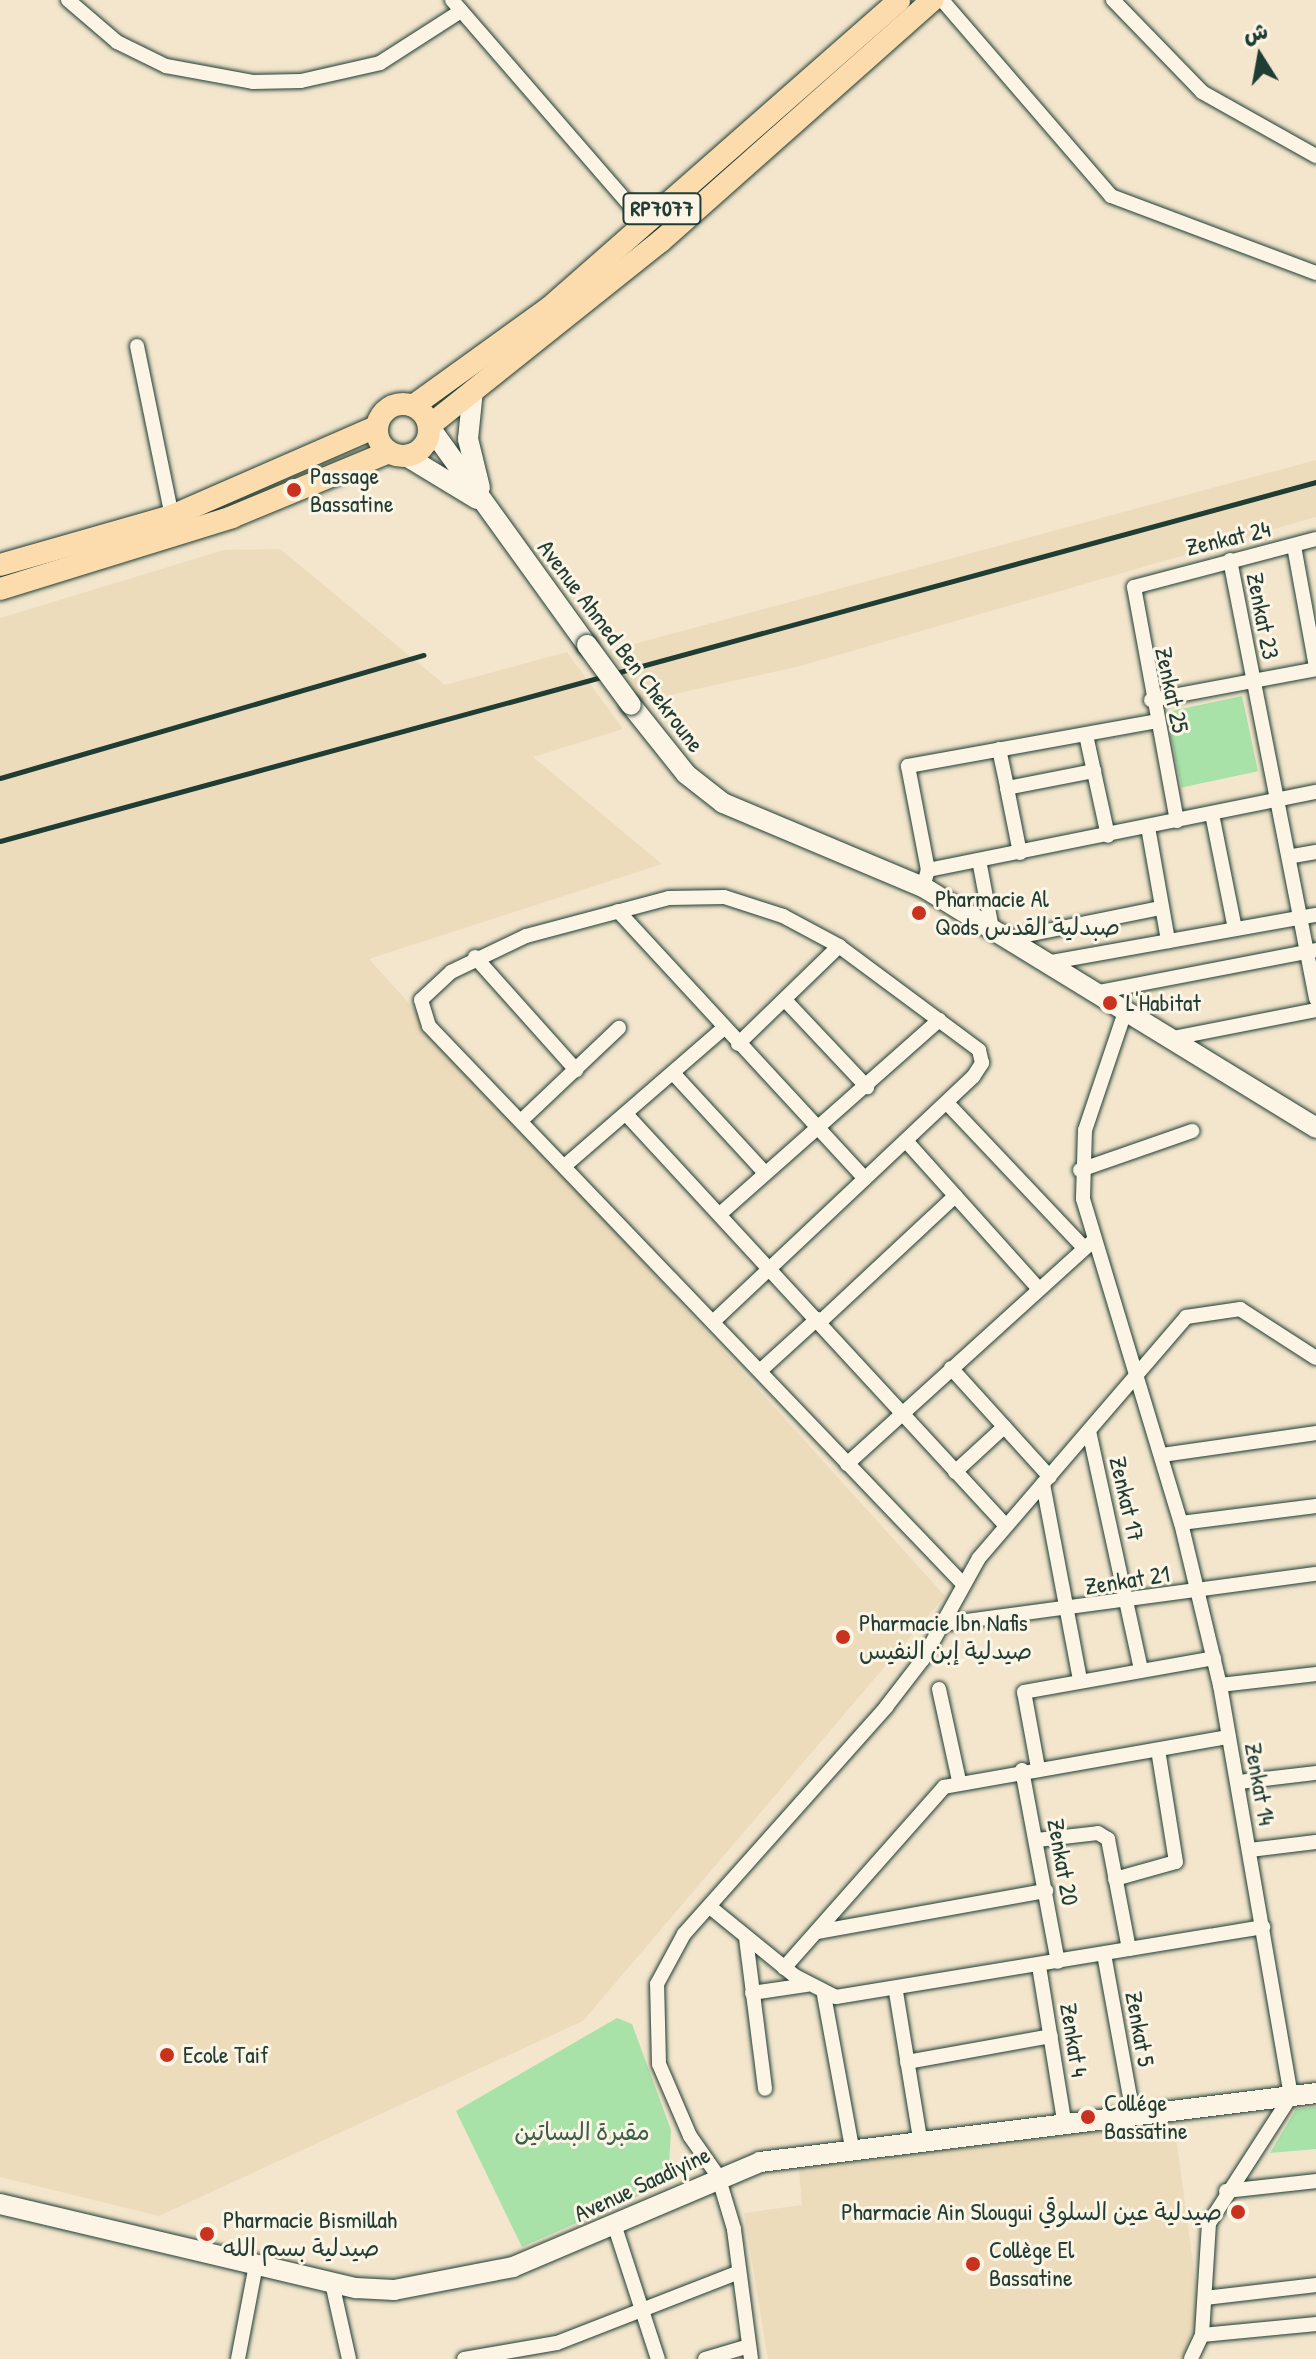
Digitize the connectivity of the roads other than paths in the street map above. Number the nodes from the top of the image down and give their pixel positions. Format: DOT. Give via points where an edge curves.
graph roads {
  1 [pos="68,0"];
  2 [pos="899,0"];
  3 [pos="932,0"];
  4 [pos="942,0"];
  5 [pos="1113,0"];
  6 [pos="456,6"];
  7 [pos="1316,156"];
  8 [pos="646,224"];
  9 [pos="1316,273"];
  10 [pos="137,346"];
  11 [pos="473,390"];
  12 [pos="413,406"];
  13 [pos="429,426"];
  14 [pos="376,427"];
  15 [pos="398,454"];
  16 [pos="484,504"];
  17 [pos="172,516"];
  18 [pos="1316,539"];
  19 [pos="1294,546"];
  20 [pos="1230,560"];
  21 [pos="0,565"];
  22 [pos="1150,578"];
  23 [pos="0,589"];
  24 [pos="1316,668"];
  25 [pos="1253,680"];
  26 [pos="1151,700"];
  27 [pos="1157,721"];
  28 [pos="1086,735"];
  29 [pos="999,749"];
  30 [pos="1094,771"];
  31 [pos="1007,788"];
  32 [pos="1316,792"];
  33 [pos="1282,799"];
  34 [pos="1212,814"];
  35 [pos="1177,821"];
  36 [pos="1148,827"];
  37 [pos="1108,836"];
  38 [pos="1316,852"];
  39 [pos="1020,853"];
  40 [pos="1293,856"];
  41 [pos="979,860"];
  42 [pos="926,878"];
  43 [pos="1161,908"];
  44 [pos="618,911"];
  45 [pos="1309,917"];
  46 [pos="1235,929"];
  47 [pos="1000,934"];
  48 [pos="1168,941"];
  49 [pos="839,946"];
  50 [pos="1312,950"];
  51 [pos="475,957"];
  52 [pos="1046,964"];
  53 [pos="1093,993"];
  54 [pos="1316,999"];
  55 [pos="785,1000"];
  56 [pos="1316,1010"];
  57 [pos="1125,1012"];
  58 [pos="939,1020"];
  59 [pos="619,1028"];
  60 [pos="724,1028"];
  61 [pos="1168,1039"];
  62 [pos="738,1044"];
  63 [pos="576,1070"];
  64 [pos="673,1073"];
  65 [pos="867,1087"];
  66 [pos="947,1103"];
  67 [pos="626,1114"];
  68 [pos="524,1118"];
  69 [pos="1316,1128"];
  70 [pos="816,1131"];
  71 [pos="1192,1131"];
  72 [pos="907,1142"];
  73 [pos="568,1163"];
  74 [pos="1080,1170"];
  75 [pos="765,1173"];
  76 [pos="865,1179"];
  77 [pos="955,1196"];
  78 [pos="720,1214"];
  79 [pos="1089,1244"];
  80 [pos="771,1270"];
  81 [pos="1038,1288"];
  82 [pos="716,1319"];
  83 [pos="818,1320"];
  84 [pos="1316,1358"];
  85 [pos="951,1368"];
  86 [pos="761,1370"];
  87 [pos="1137,1371"];
  88 [pos="902,1414"];
  89 [pos="1004,1427"];
  90 [pos="1089,1431"];
  91 [pos="1316,1433"];
  92 [pos="1162,1455"];
  93 [pos="847,1464"];
  94 [pos="955,1472"];
  95 [pos="1046,1481"];
  96 [pos="1316,1506"];
  97 [pos="1181,1523"];
  98 [pos="1006,1526"];
  99 [pos="1316,1574"];
  100 [pos="963,1584"];
  101 [pos="1198,1591"];
  102 [pos="1127,1602"];
  103 [pos="1065,1612"];
  104 [pos="944,1624"];
  105 [pos="1214,1658"];
  106 [pos="1141,1670"];
  107 [pos="1316,1674"];
  108 [pos="1080,1680"];
  109 [pos="1220,1685"];
  110 [pos="939,1689"];
  111 [pos="1229,1737"];
  112 [pos="1158,1750"];
  113 [pos="1038,1768"];
  114 [pos="1022,1770"];
  115 [pos="1316,1773"];
  116 [pos="959,1781"];
  117 [pos="1239,1782"];
  118 [pos="1037,1840"];
  119 [pos="1316,1842"];
  120 [pos="1250,1850"];
  121 [pos="1115,1879"];
  122 [pos="1046,1891"];
  123 [pos="710,1907"];
  124 [pos="1263,1927"];
  125 [pos="817,1932"];
  126 [pos="746,1938"];
  127 [pos="1129,1949"];
  128 [pos="1104,1954"];
  129 [pos="1058,1962"];
  130 [pos="1039,1966"];
  131 [pos="784,1968"];
  132 [pos="807,1985"];
  133 [pos="896,1992"];
  134 [pos="752,1993"];
  135 [pos="824,1995"];
  136 [pos="1051,2036"];
  137 [pos="907,2062"];
  138 [pos="765,2089"];
  139 [pos="1316,2093"];
  140 [pos="1291,2096"];
  141 [pos="1133,2113"];
  142 [pos="1064,2120"];
  143 [pos="920,2139"];
  144 [pos="852,2147"];
  145 [pos="718,2176"];
  146 [pos="1316,2181"];
  147 [pos="1226,2191"];
  148 [pos="0,2204"];
  149 [pos="615,2227"];
  150 [pos="256,2265"];
  151 [pos="739,2272"];
  152 [pos="332,2283"];
  153 [pos="1316,2285"];
  154 [pos="1205,2298"];
  155 [pos="642,2310"];
  156 [pos="1316,2324"];
  157 [pos="1202,2335"];
  158 [pos="557,2343"];
  159 [pos="750,2353"];
  160 [pos="238,2359"];
  161 [pos="349,2359"];
  162 [pos="463,2359"];
  163 [pos="560,2359"];
  164 [pos="658,2359"];
  165 [pos="705,2359"];
  166 [pos="1191,2359"];
  1 -- 6 [label="street" via="117,42 166,66 253,82 301,81 380,63"];
  2 -- 8 [label="main road, RP7077"];
  3 -- 11 [label="main road, RP7077" via="649,252"];
  4 -- 9 [label="street" via="1111,196"];
  5 -- 7 [label="street" via="1202,92"];
  6 -- 8 [label="street"];
  8 -- 12 [label="main road, RP7077" via="549,308"];
  10 -- 17 [label="street"];
  11 -- 13 [label="main road, RP7077"];
  11 -- 16 [label="main road" via="468,439"];
  12 -- 13 [label="main road"];
  12 -- 14 [label="main road, RP7077" via="389,407"];
  13 -- 15 [label="main road, RP7077" via="426,442"];
  13 -- 16 [label="main road, Avenue Ahmed Ben Chekroune"];
  14 -- 15 [label="main road"];
  14 -- 17 [label="main road, RP7077"];
  15 -- 16 [label="main road, Avenue Ahmed Ben Chekroune"];
  15 -- 23 [label="main road" via="204,526"];
  16 -- 42 [label="main road, Avenue Ahmed Ben Chekroune, bridge" via="686,774 723,803"];
  17 -- 21 [label="main road, RP7077"];
  18 -- 19 [label="street, Zenkat 24"];
  19 -- 20 [label="street, Zenkat 24"];
  19 -- 24 [label="street"];
  20 -- 22 [label="street, Zenkat 24"];
  20 -- 25 [label="street, Zenkat 23"];
  22 -- 26 [label="street, Zenkat 25" via="1132,591"];
  24 -- 25 [label="street"];
  25 -- 26 [label="street"];
  25 -- 33 [label="street, Zenkat 23"];
  26 -- 27 [label="street, Zenkat 25"];
  27 -- 28 [label="street"];
  27 -- 35 [label="street, Zenkat 25"];
  28 -- 29 [label="street"];
  28 -- 30 [label="street"];
  29 -- 31 [label="street"];
  29 -- 42 [label="street" via="908,766"];
  30 -- 31 [label="street"];
  30 -- 37 [label="street"];
  31 -- 39 [label="street"];
  32 -- 33 [label="street"];
  33 -- 34 [label="street"];
  33 -- 40 [label="street, Zenkat 23"];
  34 -- 35 [label="street"];
  34 -- 46 [label="street"];
  35 -- 36 [label="street"];
  36 -- 37 [label="street"];
  36 -- 43 [label="street"];
  37 -- 39 [label="street"];
  38 -- 40 [label="street"];
  39 -- 41 [label="street"];
  40 -- 45 [label="street, Zenkat 23"];
  41 -- 42 [label="street"];
  41 -- 47 [label="street"];
  42 -- 47 [label="main road, Avenue Ahmed Ben Chekroune"];
  43 -- 47 [label="street"];
  43 -- 48 [label="street"];
  44 -- 49 [label="street" via="688,895 724,897 783,916"];
  44 -- 51 [label="street"];
  44 -- 60 [label="street"];
  45 -- 46 [label="street"];
  45 -- 50 [label="street, Zenkat 23"];
  46 -- 48 [label="street"];
  47 -- 52 [label="main road, Avenue Ahmed Ben Chekroune"];
  48 -- 52 [label="street"];
  49 -- 55 [label="street"];
  49 -- 58 [label="street"];
  50 -- 53 [label="street"];
  50 -- 54 [label="street, Zenkat 23"];
  51 -- 63 [label="street"];
  51 -- 68 [label="street" via="427,992 419,1010"];
  52 -- 53 [label="main road, Avenue Ahmed Ben Chekroune"];
  53 -- 57 [label="main road, Avenue Ahmed Ben Chekroune"];
  55 -- 62 [label="street"];
  55 -- 65 [label="street"];
  56 -- 61 [label="street"];
  57 -- 61 [label="main road, Avenue Ahmed Ben Chekroune"];
  57 -- 74 [label="street" via="1109,1045"];
  58 -- 65 [label="street"];
  58 -- 66 [label="street" via="982,1059"];
  59 -- 63 [label="street"];
  60 -- 62 [label="street"];
  60 -- 64 [label="street"];
  61 -- 69 [label="main road, Avenue Ahmed Ben Chekroune"];
  62 -- 70 [label="street"];
  63 -- 68 [label="street"];
  64 -- 67 [label="street"];
  64 -- 75 [label="street"];
  65 -- 70 [label="street"];
  66 -- 72 [label="street"];
  66 -- 79 [label="street"];
  67 -- 73 [label="street"];
  67 -- 78 [label="street"];
  68 -- 73 [label="street"];
  70 -- 75 [label="street"];
  70 -- 76 [label="street"];
  71 -- 74 [label="street"];
  72 -- 76 [label="street"];
  72 -- 77 [label="street"];
  73 -- 82 [label="street"];
  74 -- 79 [label="street, Zenkat 14"];
  75 -- 78 [label="street"];
  76 -- 80 [label="street"];
  77 -- 81 [label="street"];
  77 -- 83 [label="street"];
  78 -- 80 [label="street"];
  79 -- 81 [label="street"];
  79 -- 87 [label="street, Zenkat 14"];
  80 -- 82 [label="street"];
  80 -- 83 [label="street"];
  81 -- 85 [label="street"];
  82 -- 86 [label="street"];
  83 -- 86 [label="street"];
  83 -- 88 [label="street"];
  84 -- 87 [label="street" via="1240,1309 1186,1317"];
  85 -- 88 [label="street"];
  85 -- 89 [label="street"];
  86 -- 93 [label="street"];
  87 -- 90 [label="street"];
  87 -- 92 [label="street, Zenkat 14"];
  88 -- 93 [label="street"];
  88 -- 94 [label="street"];
  89 -- 94 [label="street"];
  89 -- 95 [label="street"];
  90 -- 95 [label="street"];
  90 -- 102 [label="street, Zenkat 17"];
  91 -- 92 [label="street"];
  92 -- 97 [label="street, Zenkat 14"];
  93 -- 100 [label="street"];
  94 -- 98 [label="street"];
  95 -- 98 [label="street"];
  95 -- 103 [label="street"];
  96 -- 97 [label="street"];
  97 -- 101 [label="street, Zenkat 14"];
  98 -- 100 [label="street"];
  99 -- 101 [label="street, Zenkat 21"];
  100 -- 104 [label="street"];
  101 -- 102 [label="street, Zenkat 21"];
  101 -- 105 [label="street, Zenkat 14"];
  102 -- 103 [label="street, Zenkat 21"];
  102 -- 106 [label="street, Zenkat 17"];
  103 -- 104 [label="street, Zenkat 21"];
  103 -- 108 [label="street"];
  104 -- 123 [label="street" via="858,1742"];
  105 -- 106 [label="street"];
  105 -- 109 [label="street, Zenkat 14"];
  106 -- 108 [label="street"];
  107 -- 109 [label="street"];
  108 -- 113 [label="street" via="1024,1692"];
  109 -- 111 [label="street, Zenkat 14"];
  110 -- 116 [label="street"];
  111 -- 112 [label="street"];
  111 -- 117 [label="street, Zenkat 14"];
  112 -- 113 [label="street"];
  112 -- 121 [label="street" via="1176,1862"];
  113 -- 114 [label="street"];
  114 -- 116 [label="street"];
  114 -- 118 [label="street, Zenkat 20"];
  115 -- 117 [label="street"];
  116 -- 125 [label="street" via="915,1815"];
  117 -- 120 [label="street, Zenkat 14"];
  118 -- 121 [label="street" via="1098,1833 1112,1855"];
  118 -- 122 [label="street, Zenkat 20"];
  119 -- 120 [label="street"];
  120 -- 124 [label="street, Zenkat 14"];
  121 -- 127 [label="street"];
  122 -- 125 [label="street"];
  122 -- 129 [label="street, Zenkat 20"];
  123 -- 126 [label="street"];
  123 -- 145 [label="street" via="684,1934 657,1984 654,2006 668,2088"];
  124 -- 127 [label="street"];
  124 -- 140 [label="street, Zenkat 14"];
  125 -- 131 [label="street"];
  126 -- 131 [label="street"];
  126 -- 134 [label="street"];
  127 -- 128 [label="street"];
  128 -- 129 [label="street"];
  128 -- 141 [label="street, Zenkat 5"];
  129 -- 130 [label="street"];
  130 -- 133 [label="street"];
  130 -- 136 [label="street, Zenkat 4"];
  131 -- 132 [label="street"];
  132 -- 134 [label="street"];
  132 -- 135 [label="street"];
  133 -- 135 [label="street"];
  133 -- 137 [label="street"];
  134 -- 138 [label="street"];
  135 -- 144 [label="street"];
  136 -- 137 [label="street"];
  136 -- 142 [label="street, Zenkat 4"];
  137 -- 143 [label="street"];
  139 -- 140 [label="main road, Avenue Saadiyine"];
  140 -- 141 [label="main road, Avenue Saadiyine"];
  140 -- 147 [label="street"];
  141 -- 142 [label="main road, Avenue Saadiyine"];
  142 -- 143 [label="main road, Avenue Saadiyine"];
  143 -- 144 [label="main road, Avenue Saadiyine"];
  144 -- 145 [label="main road, Avenue Saadiyine"];
  145 -- 149 [label="main road, Avenue Saadiyine"];
  145 -- 151 [label="street"];
  146 -- 147 [label="street"];
  147 -- 154 [label="street" via="1206,2234"];
  148 -- 150 [label="main road, Avenue Saadiyine"];
  149 -- 152 [label="main road, Avenue Saadiyine" via="465,2281 394,2290"];
  149 -- 155 [label="street"];
  150 -- 152 [label="main road, Avenue Saadiyine"];
  150 -- 160 [label="street"];
  151 -- 155 [label="street"];
  151 -- 159 [label="street"];
  152 -- 161 [label="street"];
  153 -- 154 [label="street"];
  154 -- 157 [label="street"];
  155 -- 158 [label="street"];
  155 -- 164 [label="street"];
  156 -- 157 [label="street"];
  157 -- 166 [label="street"];
  158 -- 162 [label="street"];
  158 -- 163 [label="street"];
  159 -- 165 [label="street"];
}
